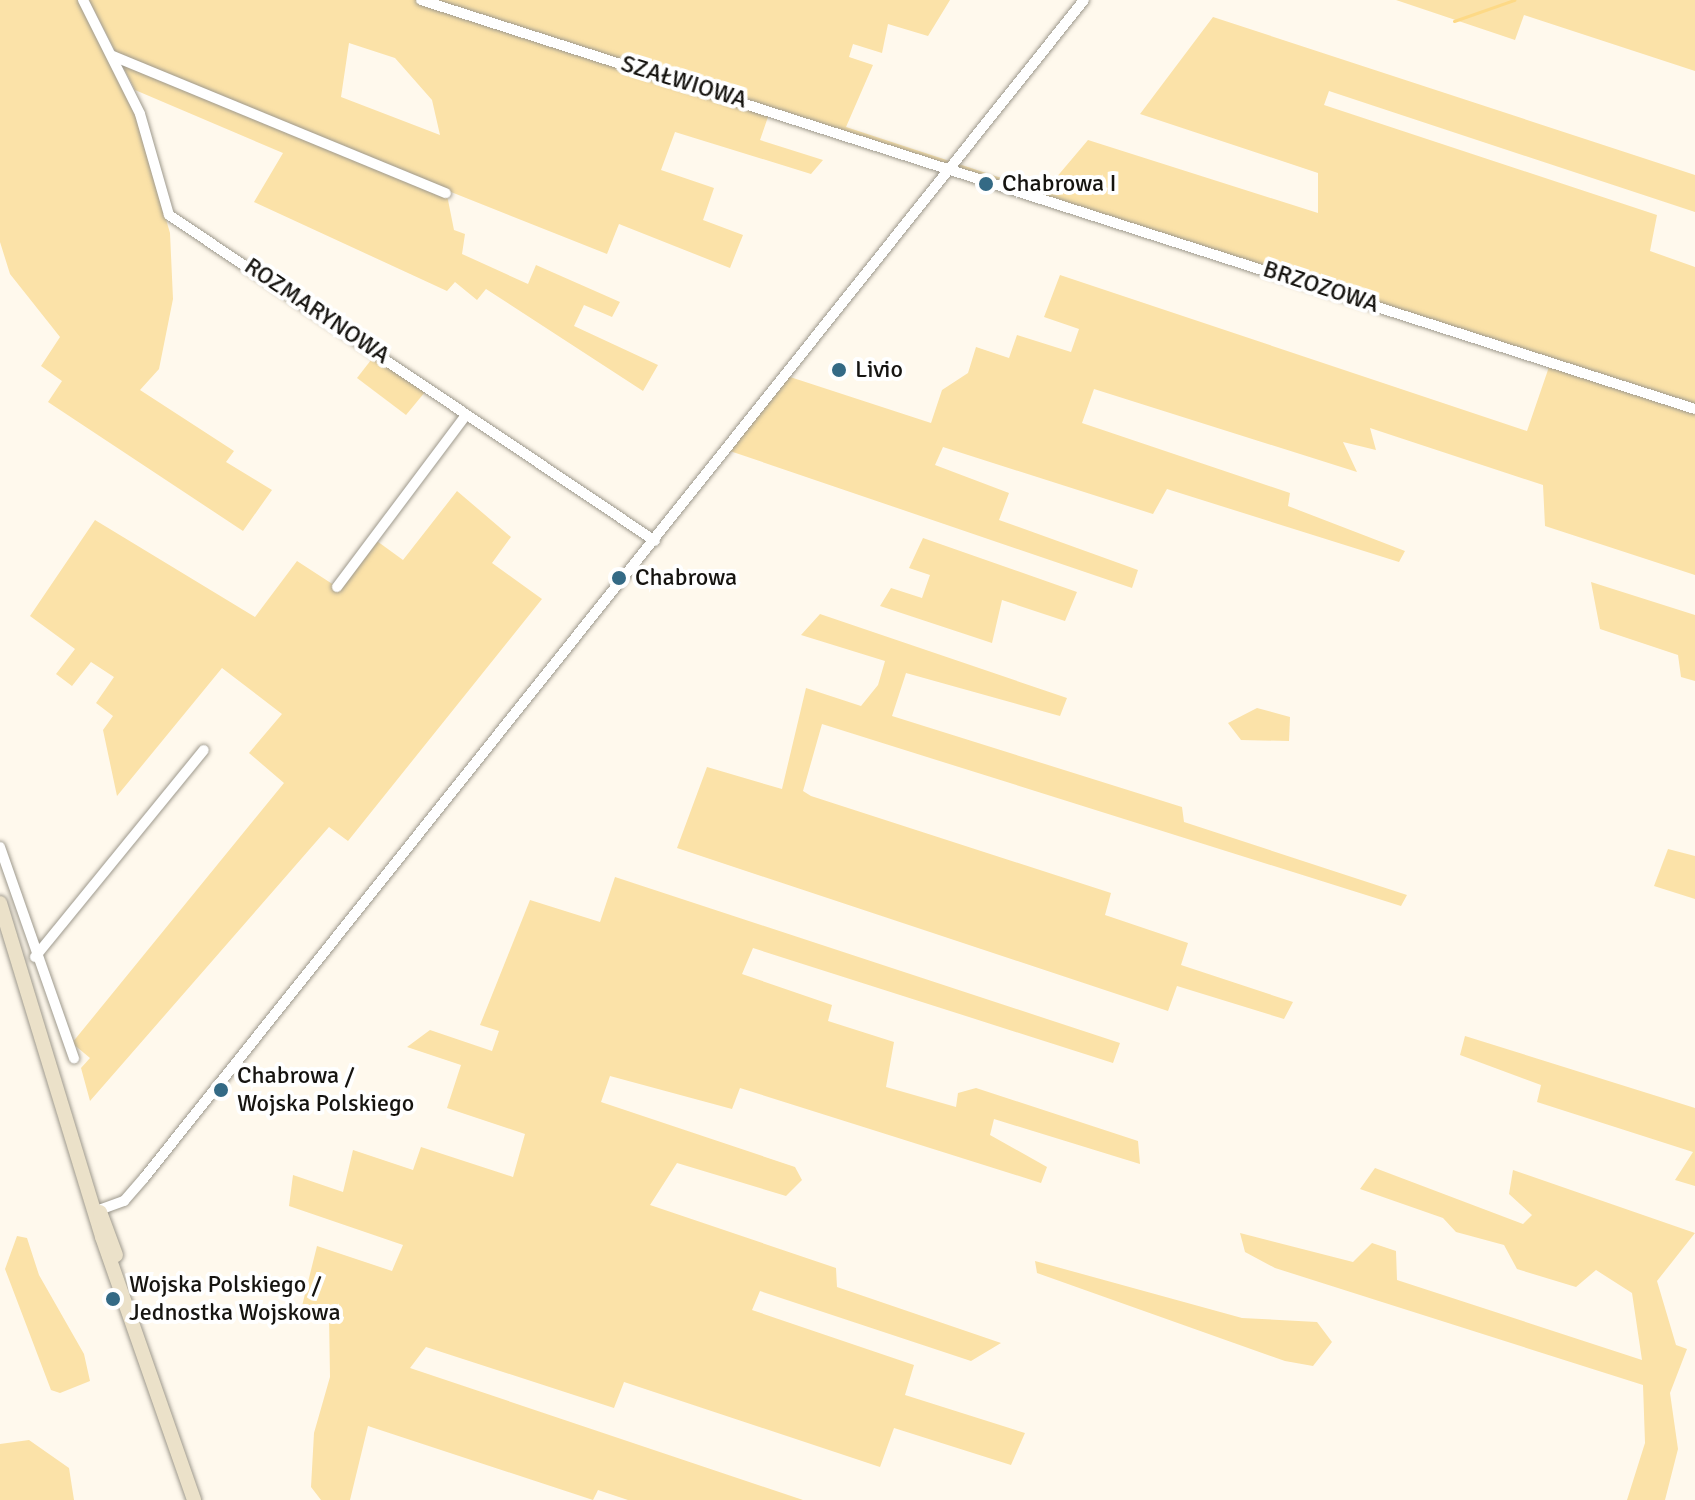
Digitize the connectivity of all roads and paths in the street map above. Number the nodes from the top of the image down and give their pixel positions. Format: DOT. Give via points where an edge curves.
graph roads {
  1 [pos="83,0"];
  2 [pos="421,0"];
  3 [pos="1084,0"];
  4 [pos="113,56"];
  5 [pos="948,165"];
  6 [pos="446,193"];
  7 [pos="1695,409"];
  8 [pos="466,415"];
  9 [pos="655,541"];
  10 [pos="337,587"];
  11 [pos="204,750"];
  12 [pos="0,847"];
  13 [pos="0,903"];
  14 [pos="35,957"];
  15 [pos="74,1058"];
  16 [pos="99,1210"];
  17 [pos="194,1500"];
  1 -- 4 [label="street, ROZMARYNOWA"];
  2 -- 5 [label="street, SZAŁWIOWA"];
  3 -- 5 [label="street"];
  4 -- 6 [label="street"];
  4 -- 8 [label="street, ROZMARYNOWA" via="155,159 169,215"];
  5 -- 7 [label="street, BRZOZOWA"];
  5 -- 9 [label="street"];
  8 -- 9 [label="street, ROZMARYNOWA"];
  8 -- 10 [label="street"];
  9 -- 16 [label="street" via="144,1178 124,1201"];
  11 -- 14 [label="street"];
  12 -- 14 [label="street"];
  13 -- 16 [label="main road"];
  14 -- 15 [label="street"];
  16 -- 17 [label="main road"];
}
